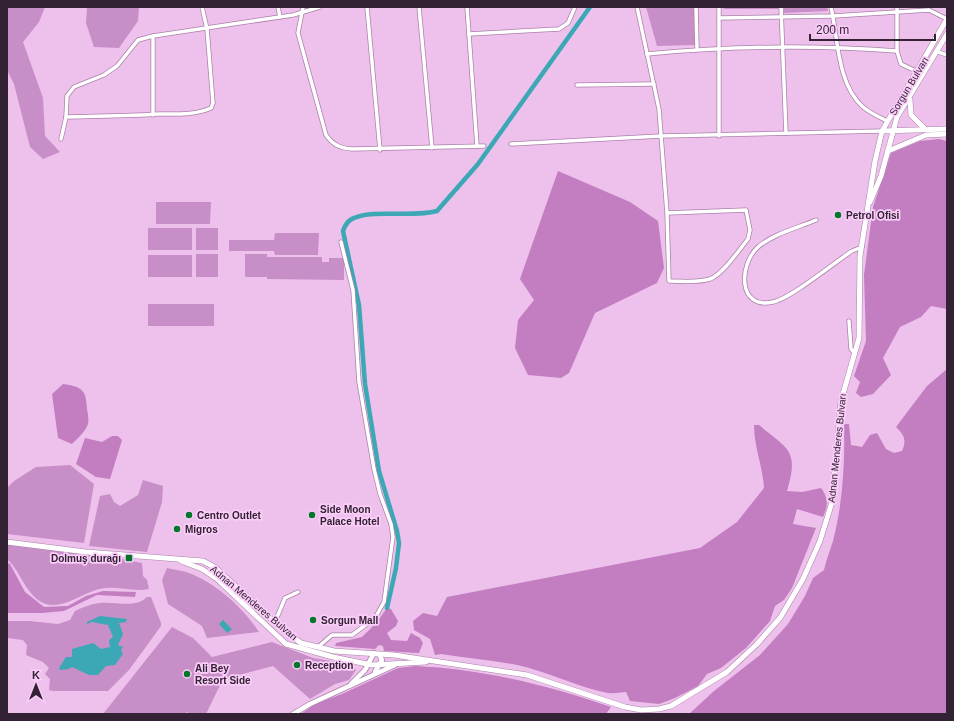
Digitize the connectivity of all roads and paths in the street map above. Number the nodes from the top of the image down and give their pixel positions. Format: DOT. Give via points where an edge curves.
graph roads {
  1 [pos="202,7"];
  2 [pos="278,7"];
  3 [pos="303,7"];
  4 [pos="320,7"];
  5 [pos="367,7"];
  6 [pos="419,7"];
  7 [pos="466,7"];
  8 [pos="576,7"];
  9 [pos="637,7"];
  10 [pos="696,7"];
  11 [pos="719,7"];
  12 [pos="780,7"];
  13 [pos="831,7"];
  14 [pos="897,9"];
  15 [pos="303,12"];
  16 [pos="781,16"];
  17 [pos="833,16"];
  18 [pos="280,17"];
  19 [pos="719,18"];
  20 [pos="947,19"];
  21 [pos="207,29"];
  22 [pos="469,34"];
  23 [pos="947,34"];
  24 [pos="153,36"];
  25 [pos="783,48"];
  26 [pos="697,49"];
  27 [pos="719,49"];
  28 [pos="837,49"];
  29 [pos="897,51"];
  30 [pos="938,52"];
  31 [pos="648,54"];
  32 [pos="947,55"];
  33 [pos="918,72"];
  34 [pos="654,84"];
  35 [pos="577,85"];
  36 [pos="910,99"];
  37 [pos="153,115"];
  38 [pos="66,117"];
  39 [pos="887,121"];
  40 [pos="924,128"];
  41 [pos="947,129"];
  42 [pos="893,130"];
  43 [pos="882,131"];
  44 [pos="786,133"];
  45 [pos="947,134"];
  46 [pos="661,136"];
  47 [pos="719,136"];
  48 [pos="61,140"];
  49 [pos="511,144"];
  50 [pos="477,146"];
  51 [pos="484,146"];
  52 [pos="878,146"];
  53 [pos="432,148"];
  54 [pos="380,150"];
  55 [pos="888,151"];
  56 [pos="867,211"];
  57 [pos="667,213"];
  58 [pos="816,220"];
  59 [pos="341,242"];
  60 [pos="862,246"];
  61 [pos="849,321"];
  62 [pos="856,355"];
  63 [pos="7,542"];
  64 [pos="178,560"];
  65 [pos="298,592"];
  66 [pos="274,622"];
  67 [pos="318,647"];
  68 [pos="376,654"];
  69 [pos="448,663"];
  70 [pos="368,664"];
  71 [pos="381,665"];
  72 [pos="395,665"];
  73 [pos="373,675"];
  74 [pos="347,687"];
  75 [pos="293,714"];
  1 -- 21 [label="street"];
  2 -- 18 [label="street"];
  3 -- 15 [label="street"];
  4 -- 15 [label="street"];
  5 -- 54 [label="street"];
  6 -- 53 [label="street"];
  7 -- 22 [label="street"];
  8 -- 22 [label="street" via="568,23 559,29"];
  9 -- 31 [label="street"];
  10 -- 26 [label="street"];
  11 -- 19 [label="street"];
  12 -- 16 [label="street"];
  13 -- 17 [label="street"];
  14 -- 17 [label="street"];
  14 -- 20 [label="street" via="929,10"];
  14 -- 29 [label="street"];
  15 -- 18 [label="street"];
  15 -- 54 [label="street" via="298,33 326,135 332,143 341,148"];
  16 -- 17 [label="street"];
  16 -- 19 [label="street"];
  16 -- 25 [label="street"];
  17 -- 28 [label="street"];
  18 -- 21 [label="street"];
  19 -- 27 [label="street"];
  20 -- 33 [label="main road, Sorgun Bulvarı"];
  21 -- 24 [label="street"];
  21 -- 37 [label="street" via="213,103 211,108 195,112"];
  22 -- 50 [label="street"];
  23 -- 30 [label="main road, Sorgun Bulvarı"];
  24 -- 37 [label="street"];
  24 -- 38 [label="street" via="138,40 117,66 104,75 74,88 67,96"];
  25 -- 27 [label="street"];
  25 -- 28 [label="street"];
  25 -- 44 [label="street"];
  26 -- 27 [label="street"];
  26 -- 31 [label="street"];
  27 -- 47 [label="street"];
  28 -- 29 [label="street"];
  28 -- 39 [label="street" via="845,78 856,98 863,106"];
  29 -- 33 [label="street" via="901,64"];
  30 -- 32 [label="street"];
  30 -- 36 [label="main road, Sorgun Bulvarı"];
  31 -- 34 [label="street"];
  33 -- 39 [label="main road, Sorgun Bulvarı"];
  34 -- 35 [label="street"];
  34 -- 46 [label="street"];
  36 -- 40 [label="main road" via="911,115"];
  36 -- 42 [label="main road, Sorgun Bulvarı" via="897,117"];
  37 -- 38 [label="street"];
  38 -- 48 [label="street"];
  39 -- 43 [label="main road, Sorgun Bulvarı"];
  40 -- 41 [label="main road"];
  40 -- 42 [label="main road"];
  42 -- 43 [label="main road"];
  42 -- 55 [label="main road, Adnan Menderes Bulvarı"];
  43 -- 44 [label="street"];
  43 -- 52 [label="main road, Sorgun Bulvarı"];
  44 -- 47 [label="street"];
  45 -- 55 [label="main road" via="926,135"];
  46 -- 47 [label="street"];
  46 -- 49 [label="street"];
  46 -- 57 [label="street"];
  50 -- 51 [label="street"];
  50 -- 53 [label="street"];
  52 -- 55 [label="main road"];
  52 -- 56 [label="main road, Adnan Menderes Bulvarı"];
  53 -- 54 [label="street"];
  55 -- 56 [label="main road, Adnan Menderes Bulvarı"];
  56 -- 60 [label="main road, Adnan Menderes Bulvarı"];
  57 -- 57 [label="street" via="746,210 750,234 726,266 714,277 669,282"];
  58 -- 60 [label="street" via="766,241 755,250 745,276 746,291 751,299 763,303 780,300"];
  59 -- 67 [label="street" via="353,290 362,396 374,469 380,494 392,524 392,537 384,602 375,618 352,635 332,634"];
  60 -- 62 [label="main road, Adnan Menderes Bulvarı" via="859,276 860,322"];
  61 -- 62 [label="street" via="851,349"];
  62 -- 69 [label="main road, Adnan Menderes Bulvarı" via="841,401 832,502 820,540 803,579 780,618 757,644 726,672 671,706 641,710 527,675"];
  63 -- 64 [label="main road, Adnan Menderes Bulvarı"];
  64 -- 66 [label="main road, Adnan Menderes Bulvarı" via="203,561 216,568"];
  64 -- 70 [label="main road, Adnan Menderes Bulvarı" via="202,569 217,579 286,644"];
  65 -- 66 [label="street" via="285,598"];
  66 -- 67 [label="main road, Adnan Menderes Bulvarı" via="301,643"];
  67 -- 68 [label="main road, Adnan Menderes Bulvarı"];
  68 -- 69 [label="main road, Adnan Menderes Bulvarı"];
  68 -- 70 [label="street" via="370,657"];
  68 -- 71 [label="street" via="382,656"];
  69 -- 72 [label="main road, Adnan Menderes Bulvarı" via="421,662"];
  70 -- 71 [label="main road, Adnan Menderes Bulvarı"];
  70 -- 74 [label="street" via="360,676"];
  71 -- 72 [label="main road, Adnan Menderes Bulvarı"];
  71 -- 73 [label="street"];
  72 -- 73 [label="street"];
  73 -- 74 [label="street"];
  74 -- 75 [label="street"];
}
